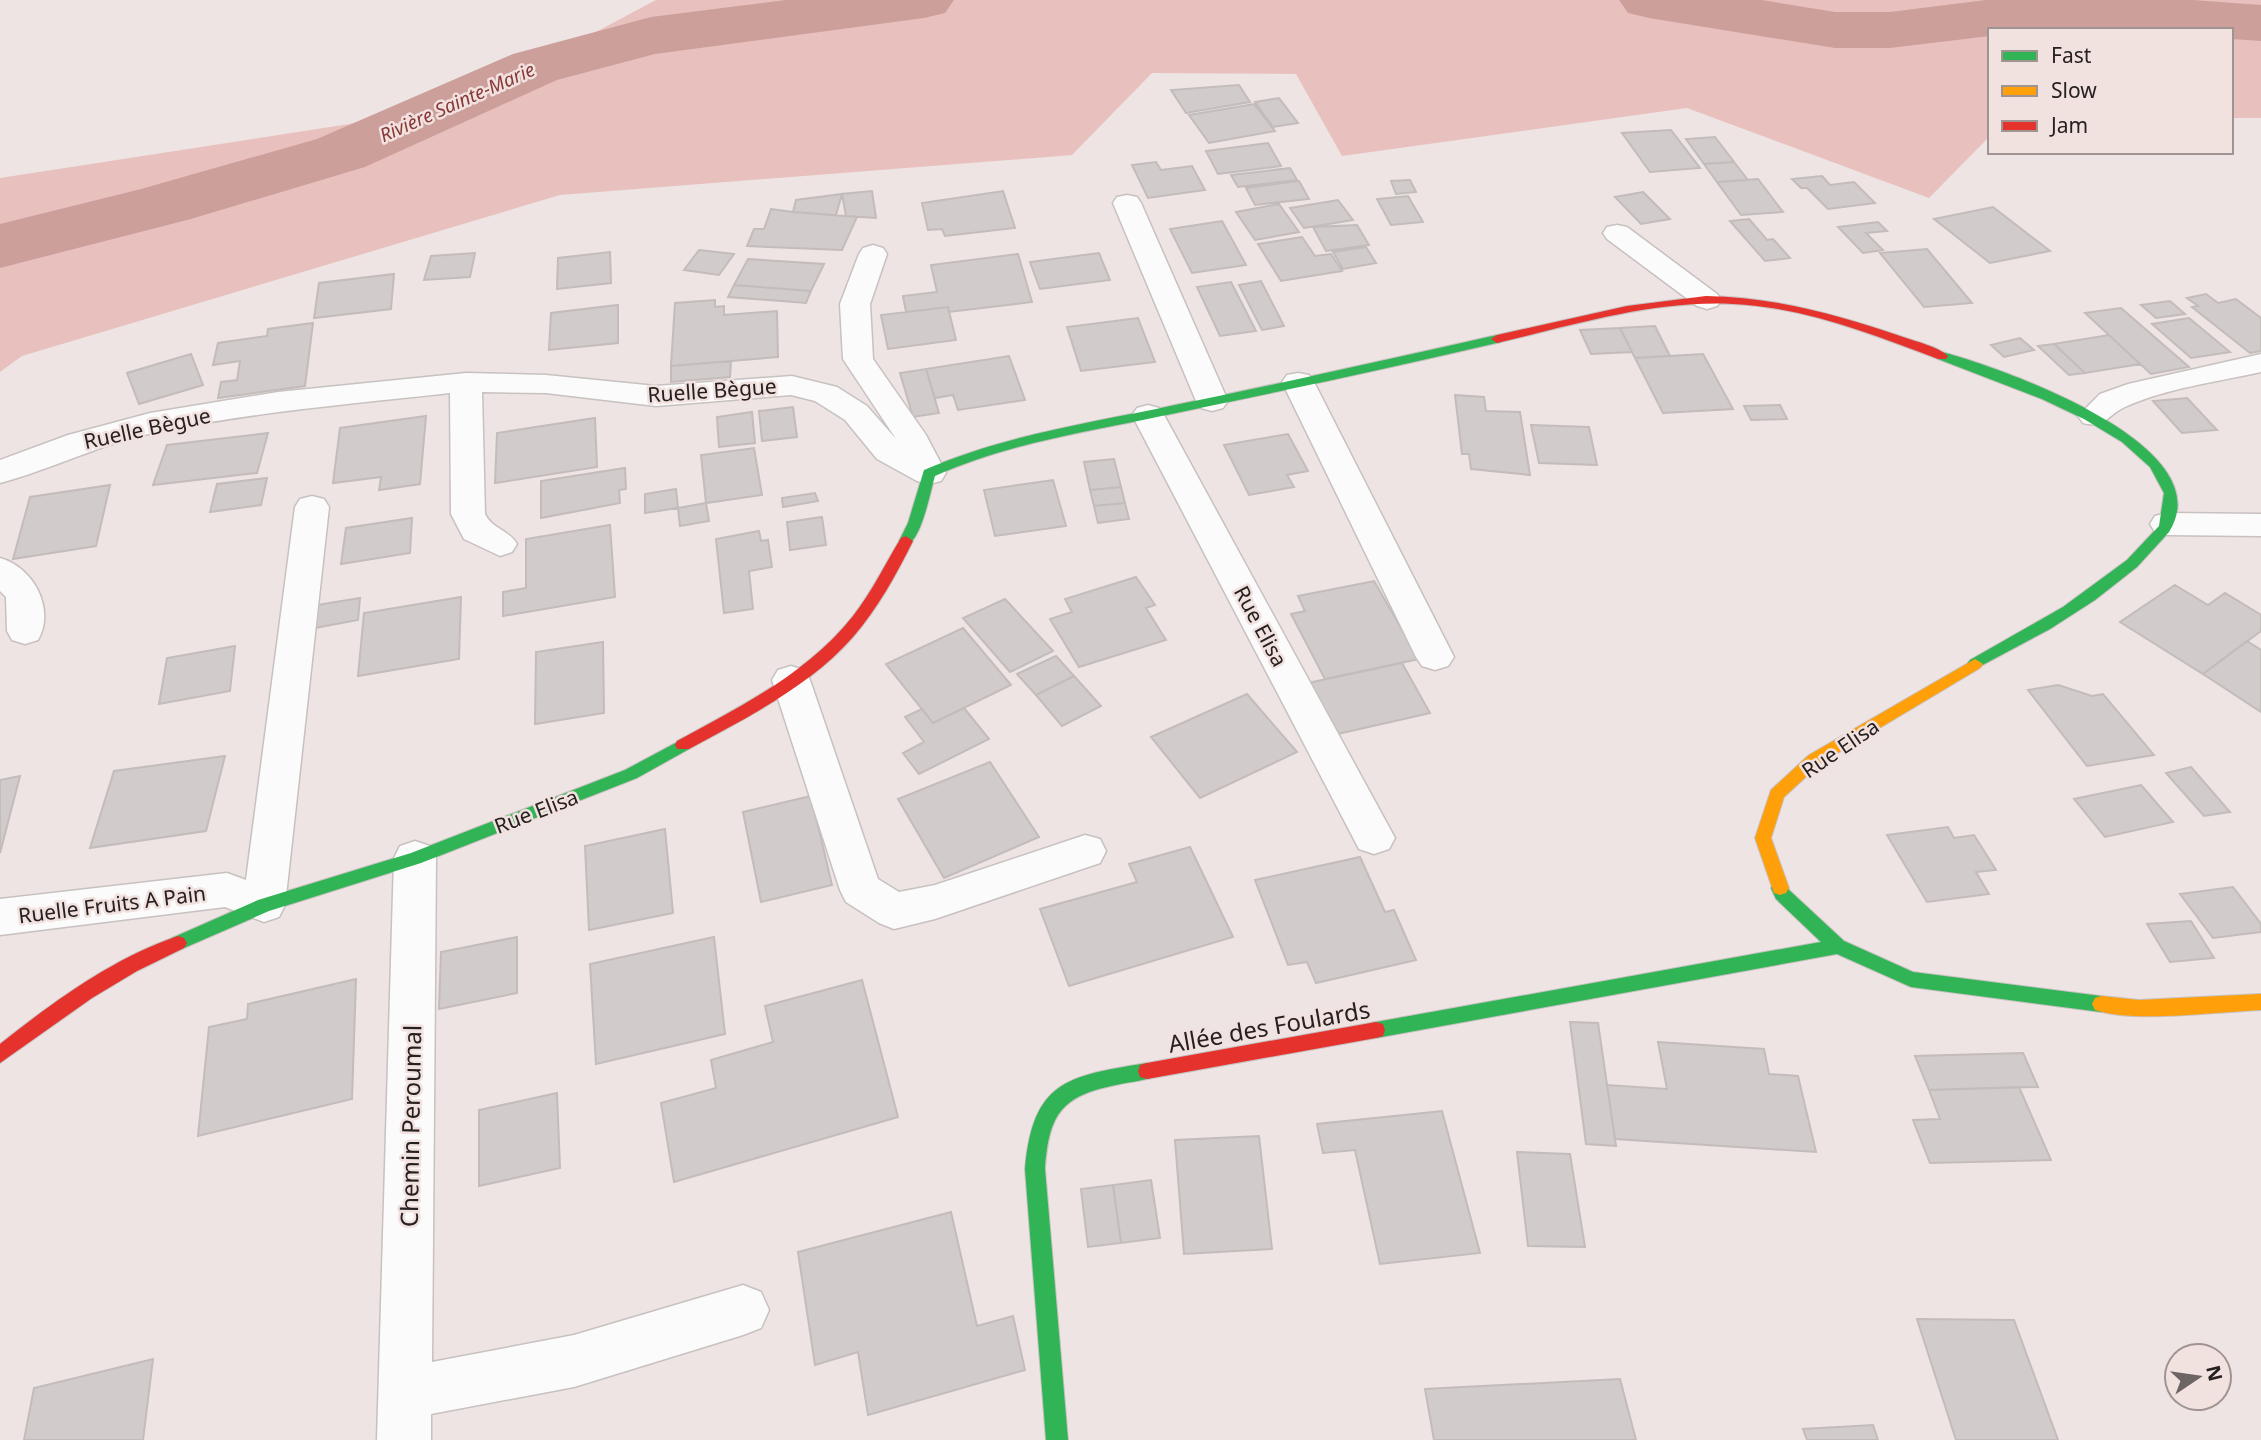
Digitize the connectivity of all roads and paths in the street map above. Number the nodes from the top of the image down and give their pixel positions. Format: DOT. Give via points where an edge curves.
graph roads {
  1 [pos="1127,203"];
  2 [pos="1617,233"];
  3 [pos="873,254"];
  4 [pos="1707,300"];
  5 [pos="2261,363"];
  6 [pos="466,382"];
  7 [pos="1298,382"];
  8 [pos="1212,401"];
  9 [pos="1148,415"];
  10 [pos="2094,416"];
  11 [pos="0,472"];
  12 [pos="929,473"];
  13 [pos="312,507"];
  14 [pos="2167,524"];
  15 [pos="2261,525"];
  16 [pos="499,544"];
  17 [pos="0,570"];
  18 [pos="25,631"];
  19 [pos="1435,657"];
  20 [pos="791,680"];
  21 [pos="1374,838"];
  22 [pos="1085,851"];
  23 [pos="415,858"];
  24 [pos="264,905"];
  25 [pos="0,917"];
  26 [pos="1838,946"];
  27 [pos="2261,1002"];
  28 [pos="0,1055"];
  29 [pos="744,1310"];
  30 [pos="404,1417"];
  31 [pos="1057,1440"];
  1 -- 8 [label="street"];
  2 -- 4 [label="street"];
  3 -- 12 [label="street" via="855,304 858,359 910,435"];
  4 -- 7 [label="street" via="1624,311"];
  4 -- 10 [label="street" via="1766,304 1873,330"];
  5 -- 10 [label="street" via="2139,391 2111,401"];
  6 -- 11 [label="street, Ruelle Bègue" via="304,399 150,423 80,442"];
  6 -- 12 [label="street, Ruelle Bègue" via="546,384 656,396 792,385 825,394 856,413 889,452"];
  6 -- 16 [label="street" via="468,514 476,531"];
  7 -- 8 [label="street"];
  7 -- 19 [label="street"];
  8 -- 9 [label="street"];
  9 -- 12 [label="street" via="1019,439 964,456"];
  9 -- 21 [label="street, Rue Elisa"];
  10 -- 14 [label="street" via="2126,437 2159,470 2172,498"];
  12 -- 20 [label="street, Rue Elisa" via="915,523 886,581 837,644"];
  13 -- 24 [label="street"];
  14 -- 15 [label="street"];
  14 -- 26 [label="street, Rue Elisa" via="2102,589 1815,759 1777,794 1763,838 1782,894"];
  17 -- 18 [label="street" via="24,594"];
  20 -- 22 [label="street" via="862,890 894,911 935,902"];
  20 -- 23 [label="street, Rue Elisa" via="764,701 631,774"];
  23 -- 24 [label="street, Rue Elisa"];
  23 -- 30 [label="street, Chemin Peroumal"];
  24 -- 25 [label="street, Ruelle Fruits A Pain" via="227,890"];
  24 -- 28 [label="street, Rue Elisa" via="136,961 37,1024"];
  26 -- 27 [label="street, Rue Elisa" via="1911,979 2003,993 2139,1008"];
  26 -- 31 [label="street, Allée des Foulards" via="1069,1088 1046,1106 1035,1136"];
  29 -- 30 [label="street, Chemin Peroumal"];
}
